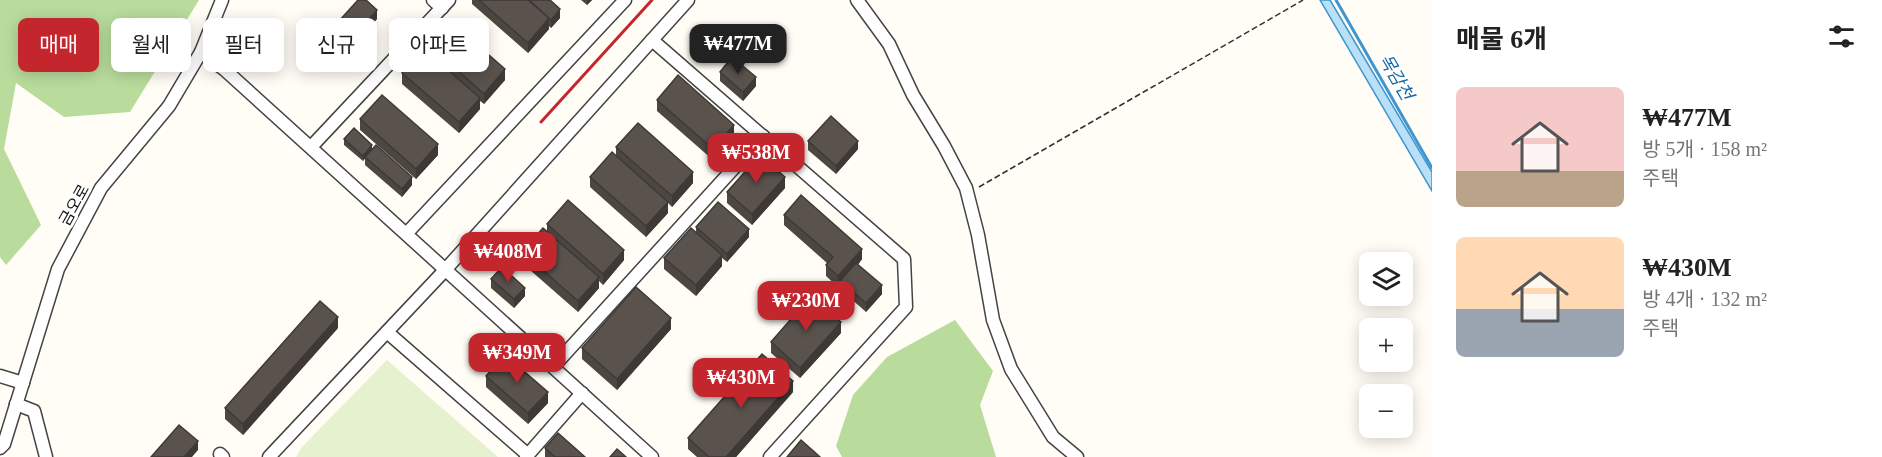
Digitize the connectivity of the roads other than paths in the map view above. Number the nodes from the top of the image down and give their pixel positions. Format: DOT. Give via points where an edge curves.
graph roads {
  1 [pos="222,0"];
  2 [pos="625,0"];
  3 [pos="688,0"];
  4 [pos="857,0"];
  5 [pos="441,3"];
  6 [pos="652,40"];
  7 [pos="201,52"];
  8 [pos="763,136"];
  9 [pos="311,147"];
  10 [pos="407,233"];
  11 [pos="446,269"];
  12 [pos="387,332"];
  13 [pos="553,367"];
  14 [pos="0,376"];
  15 [pos="22,382"];
  16 [pos="582,393"];
  17 [pos="16,404"];
  18 [pos="0,448"];
  19 [pos="527,456"];
  20 [pos="46,457"];
  21 [pos="269,457"];
  22 [pos="652,457"];
  23 [pos="770,457"];
  24 [pos="1077,457"];
  1 -- 7 [label="street, 금오로"];
  2 -- 10 [label="street"];
  3 -- 6 [label="street"];
  4 -- 24 [label="street" via="889,44 966,189 993,320 1011,369 1053,437"];
  5 -- 9 [label="street"];
  6 -- 8 [label="street"];
  6 -- 11 [label="street"];
  7 -- 9 [label="street"];
  7 -- 15 [label="street, 금오로" via="169,106 101,189 58,269"];
  8 -- 13 [label="street"];
  8 -- 23 [label="street" via="904,259 906,307"];
  9 -- 10 [label="street"];
  10 -- 11 [label="street"];
  11 -- 12 [label="street"];
  11 -- 13 [label="street"];
  12 -- 19 [label="street"];
  12 -- 21 [label="street"];
  13 -- 16 [label="street"];
  14 -- 15 [label="street"];
  15 -- 17 [label="street, 금오로"];
  16 -- 19 [label="street"];
  16 -- 22 [label="street"];
  17 -- 18 [label="street, 금오로"];
  17 -- 20 [label="street" via="34,411"];
}
